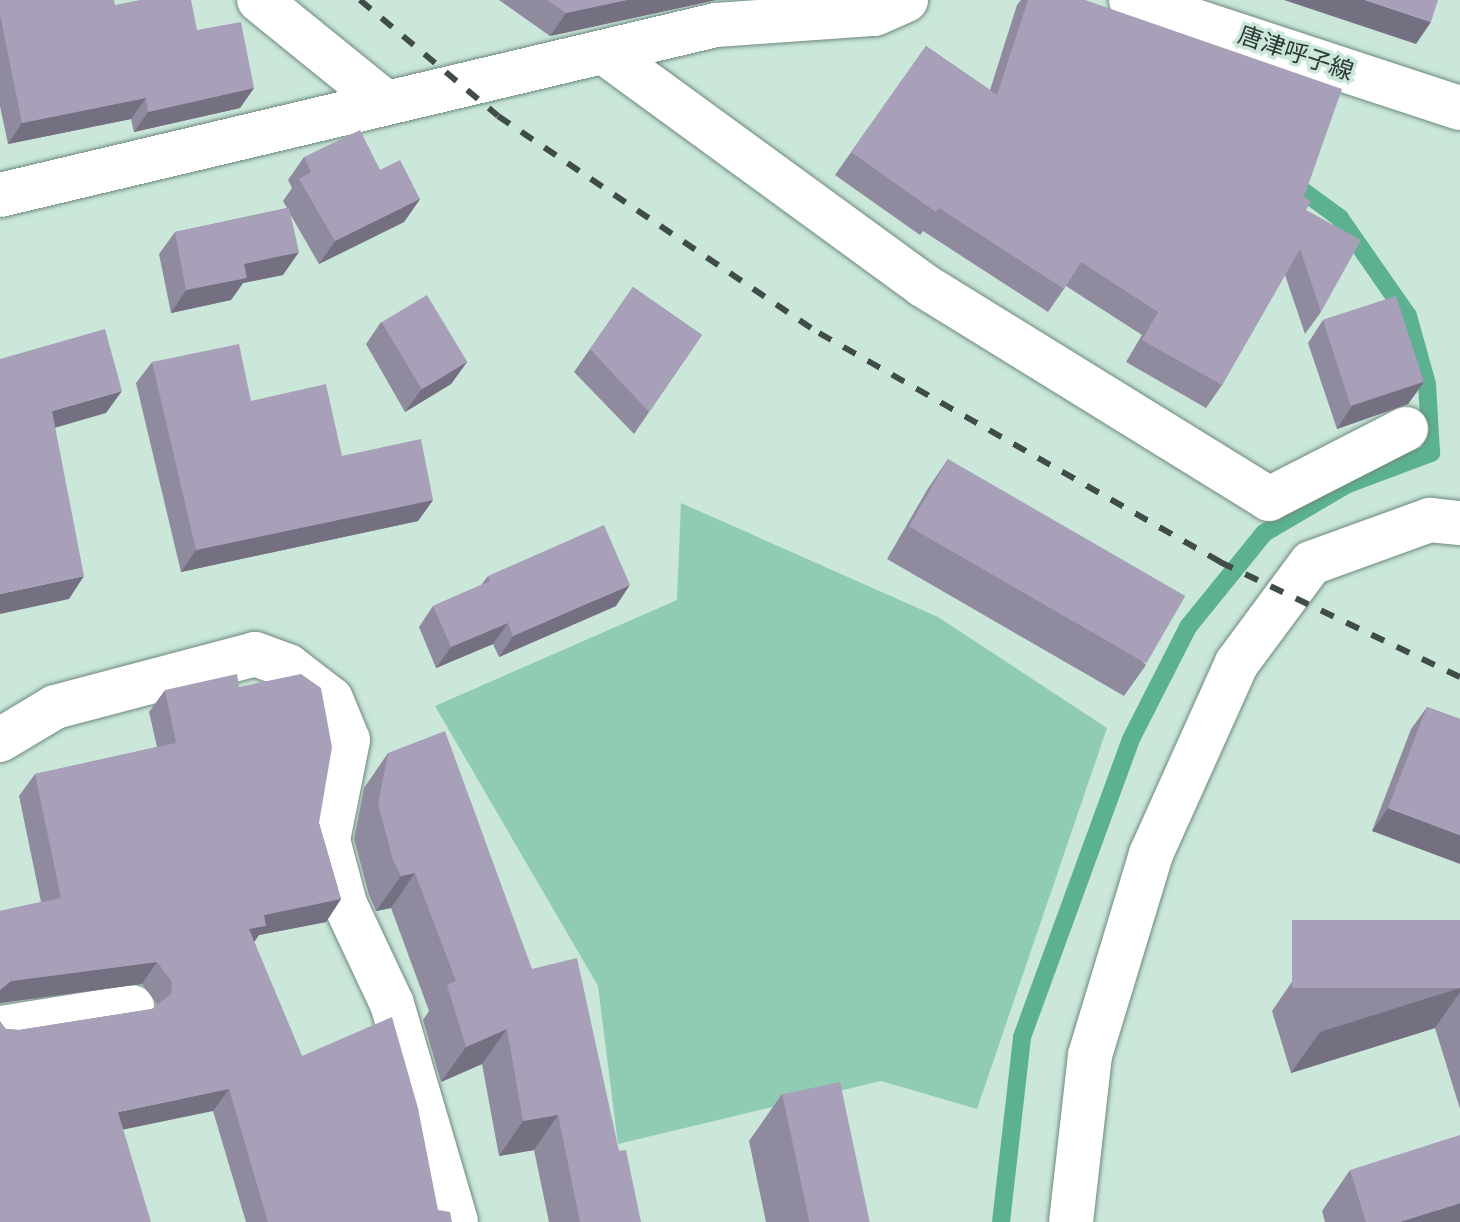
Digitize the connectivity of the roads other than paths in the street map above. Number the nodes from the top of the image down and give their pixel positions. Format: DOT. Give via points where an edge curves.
graph roads {
  1 [pos="259,0"];
  2 [pos="906,0"];
  3 [pos="1131,0"];
  4 [pos="605,53"];
  5 [pos="385,102"];
  6 [pos="1460,108"];
  7 [pos="0,195"];
  8 [pos="1406,429"];
  9 [pos="1460,523"];
  10 [pos="0,740"];
  11 [pos="132,1007"];
  12 [pos="0,1028"];
  13 [pos="456,1222"];
  14 [pos="1071,1222"];
  1 -- 5 [label="street"];
  2 -- 4 [label="street" via="875,14 716,25"];
  3 -- 6 [label="street, 唐津呼子線"];
  4 -- 5 [label="street"];
  4 -- 8 [label="street" via="923,285 1269,499"];
  5 -- 7 [label="street"];
  9 -- 14 [label="street" via="1430,520 1311,563 1237,663 1151,854 1090,1055"];
  10 -- 13 [label="street" via="55,707 255,654 288,666 331,699 348,740 328,840 345,904 392,1004"];
  11 -- 12 [label="street"];
}
